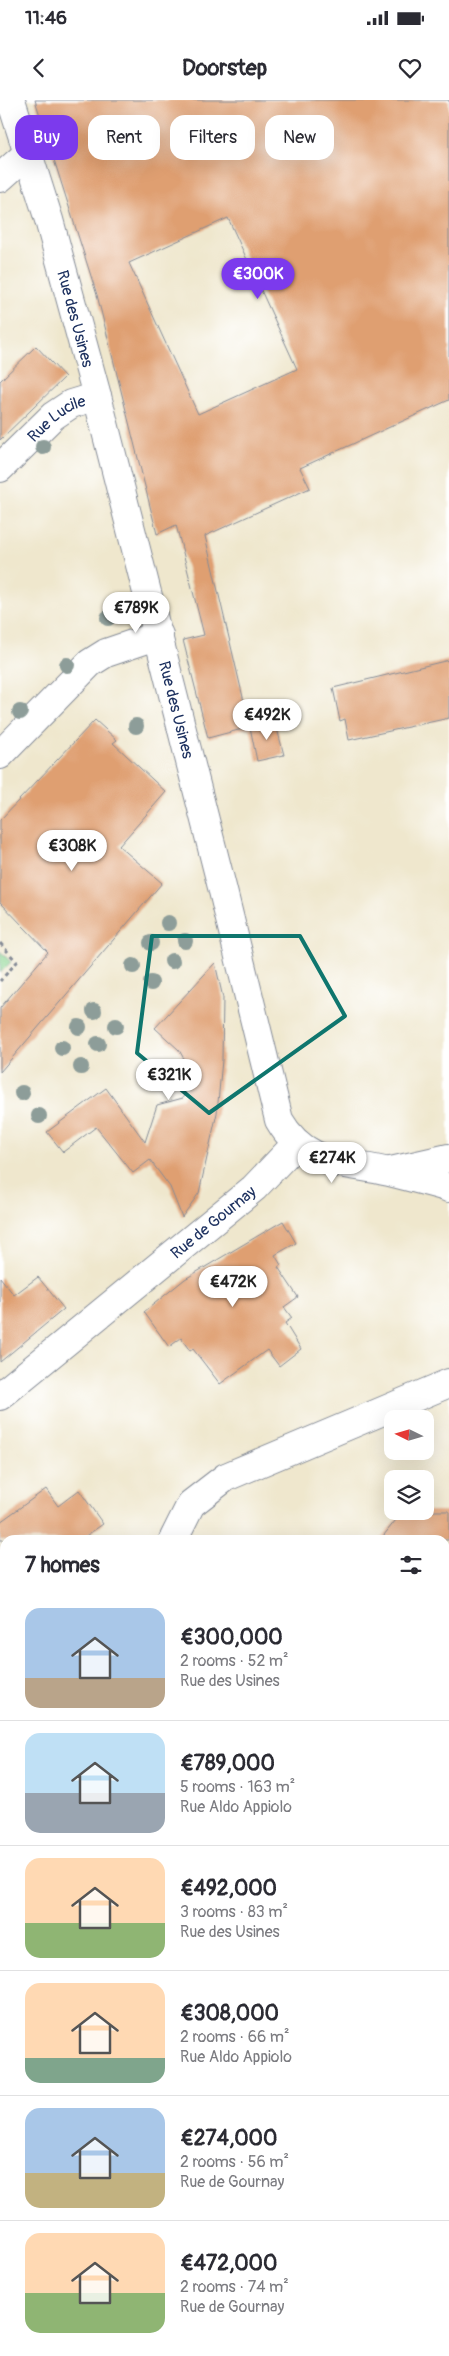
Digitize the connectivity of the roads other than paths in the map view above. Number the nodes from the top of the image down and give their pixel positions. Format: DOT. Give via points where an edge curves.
graph roads {
  1 [pos="11,100"];
  2 [pos="16,115"];
  3 [pos="20,160"];
  4 [pos="30,160"];
  5 [pos="0,178"];
  6 [pos="97,396"];
  7 [pos="0,468"];
  8 [pos="159,635"];
  9 [pos="0,755"];
  10 [pos="297,1143"];
  11 [pos="449,1158"];
  12 [pos="387,1171"];
  13 [pos="449,1188"];
  14 [pos="449,1383"];
  15 [pos="0,1396"];
  16 [pos="176,1535"];
  1 -- 2 [label="street, Rue des Usines"];
  3 -- 5 [label="street"];
  4 -- 6 [label="street, Rue des Usines"];
  6 -- 7 [label="street, Rue Lucile" via="71,404 53,416"];
  6 -- 8 [label="street, Rue des Usines"];
  8 -- 9 [label="street" via="106,653 90,663"];
  8 -- 10 [label="street, Rue des Usines" via="274,1106 286,1132"];
  10 -- 12 [label="street" via="326,1160"];
  10 -- 15 [label="street, Rue de Gournay" via="254,1188"];
  11 -- 12 [label="street"];
  12 -- 13 [label="street"];
  14 -- 16 [label="street" via="226,1477 191,1504"];
}
